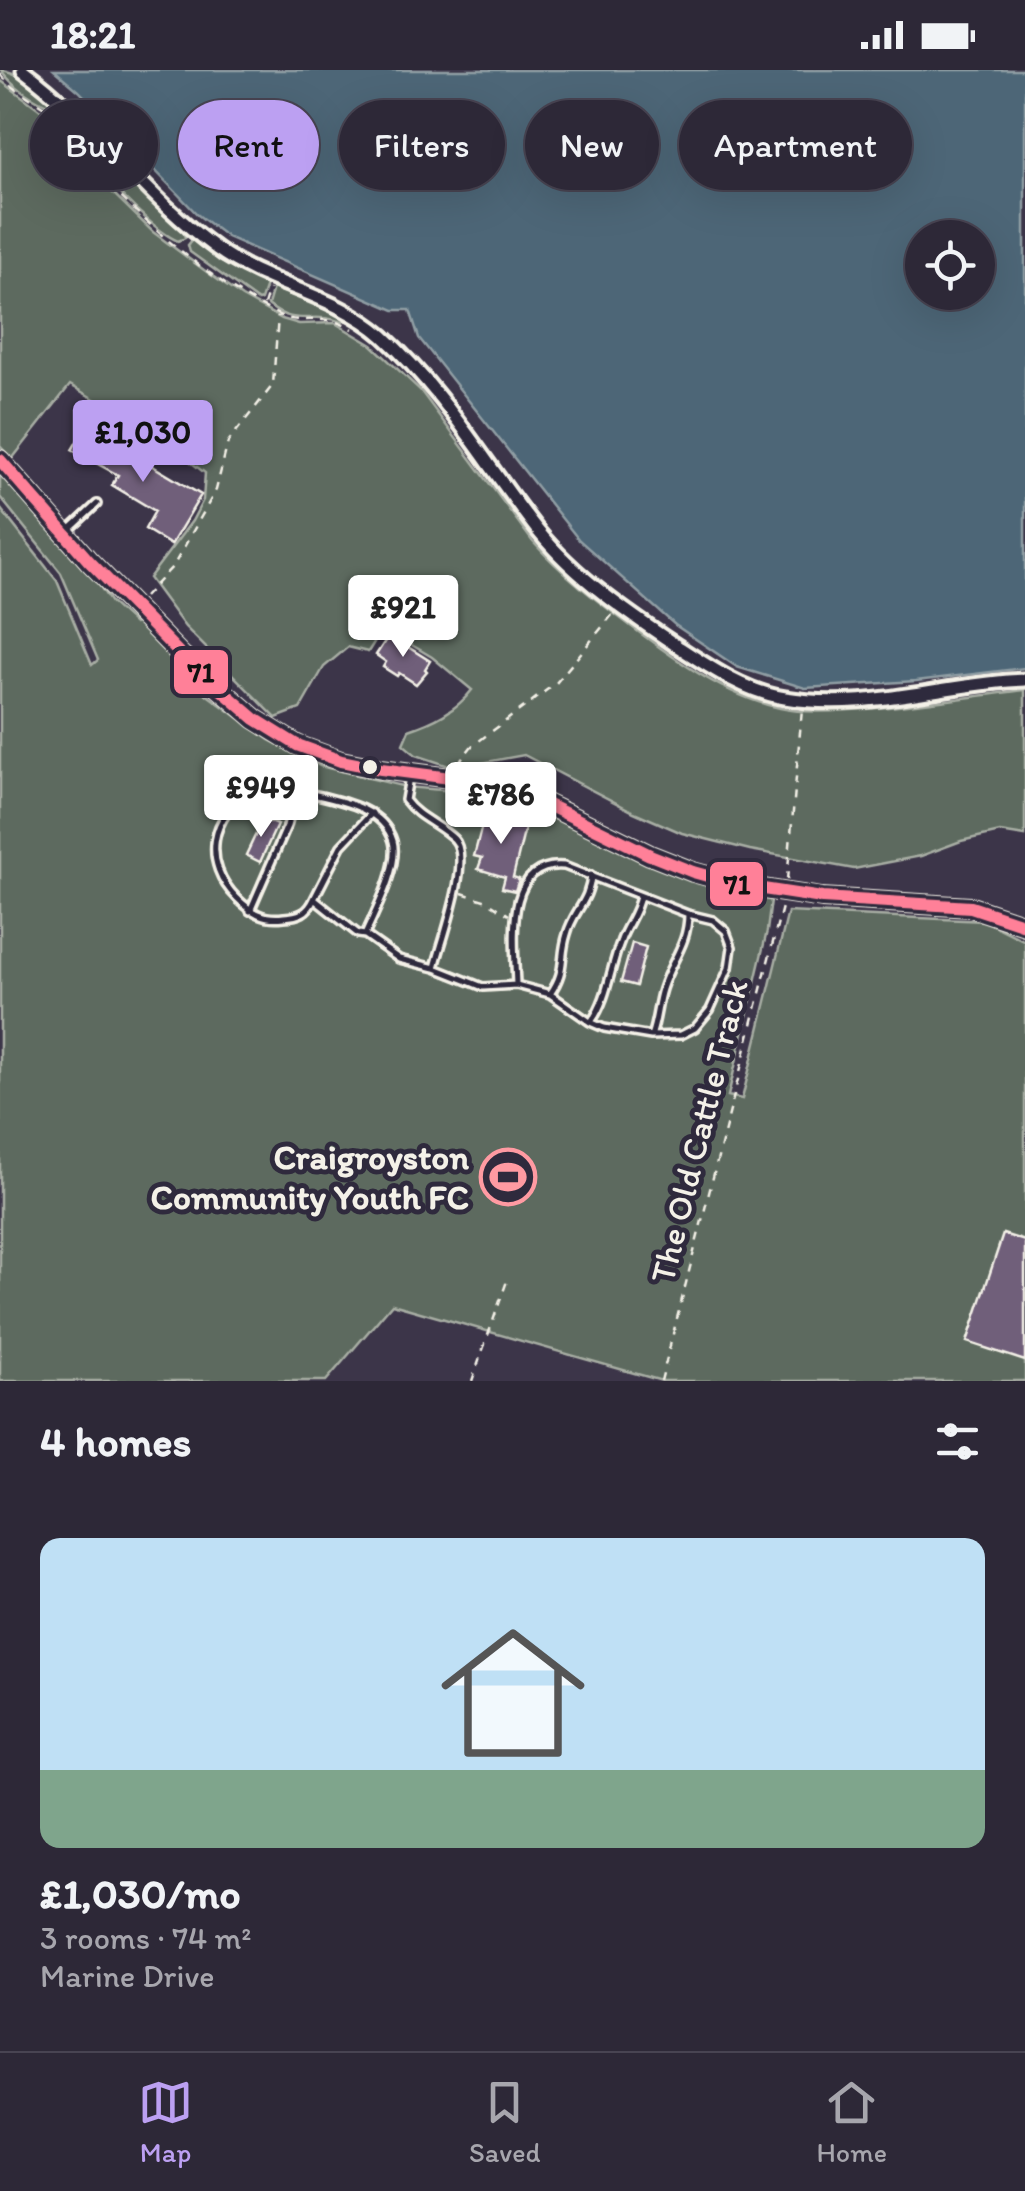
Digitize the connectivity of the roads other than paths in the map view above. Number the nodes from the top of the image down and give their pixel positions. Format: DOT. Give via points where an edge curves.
graph roads {
  1 [pos="23,70"];
  2 [pos="0,460"];
  3 [pos="97,504"];
  4 [pos="65,534"];
  5 [pos="1025,680"];
  6 [pos="410,774"];
  7 [pos="297,790"];
  8 [pos="372,813"];
  9 [pos="591,876"];
  10 [pos="640,896"];
  11 [pos="314,899"];
  12 [pos="250,910"];
  13 [pos="688,914"];
  14 [pos="1025,925"];
  15 [pos="365,935"];
  16 [pos="435,968"];
  17 [pos="516,986"];
  18 [pos="550,994"];
  19 [pos="590,1022"];
  20 [pos="651,1036"];
  1 -- 5 [label="street" via="212,246 350,311 407,358 538,532 573,568 710,668 785,698 837,701"];
  2 -- 4 [label="street"];
  3 -- 4 [label="lane"];
  4 -- 6 [label="street" via="180,656 255,719 341,760"];
  6 -- 14 [label="street" via="496,784 692,872 744,886 971,908"];
  6 -- 16 [label="lane" via="405,800 453,838 462,858"];
  7 -- 8 [label="lane"];
  7 -- 12 [label="lane"];
  7 -- 12 [label="lane" via="274,782 236,800 224,814 214,857 224,886"];
  8 -- 11 [label="lane" via="341,846"];
  8 -- 15 [label="lane" via="394,843 390,873"];
  9 -- 10 [label="lane"];
  9 -- 17 [label="lane" via="552,865 523,887 514,918"];
  9 -- 18 [label="lane"];
  10 -- 13 [label="lane"];
  10 -- 19 [label="lane" via="601,1008"];
  11 -- 12 [label="lane" via="298,916 270,919"];
  11 -- 15 [label="lane"];
  13 -- 20 [label="lane"];
  13 -- 20 [label="lane" via="726,931 732,947 728,968 696,1028"];
  15 -- 16 [label="lane" via="399,959"];
  16 -- 17 [label="lane" via="482,986"];
  17 -- 18 [label="lane"];
  18 -- 19 [label="lane"];
  19 -- 20 [label="lane"];
}
